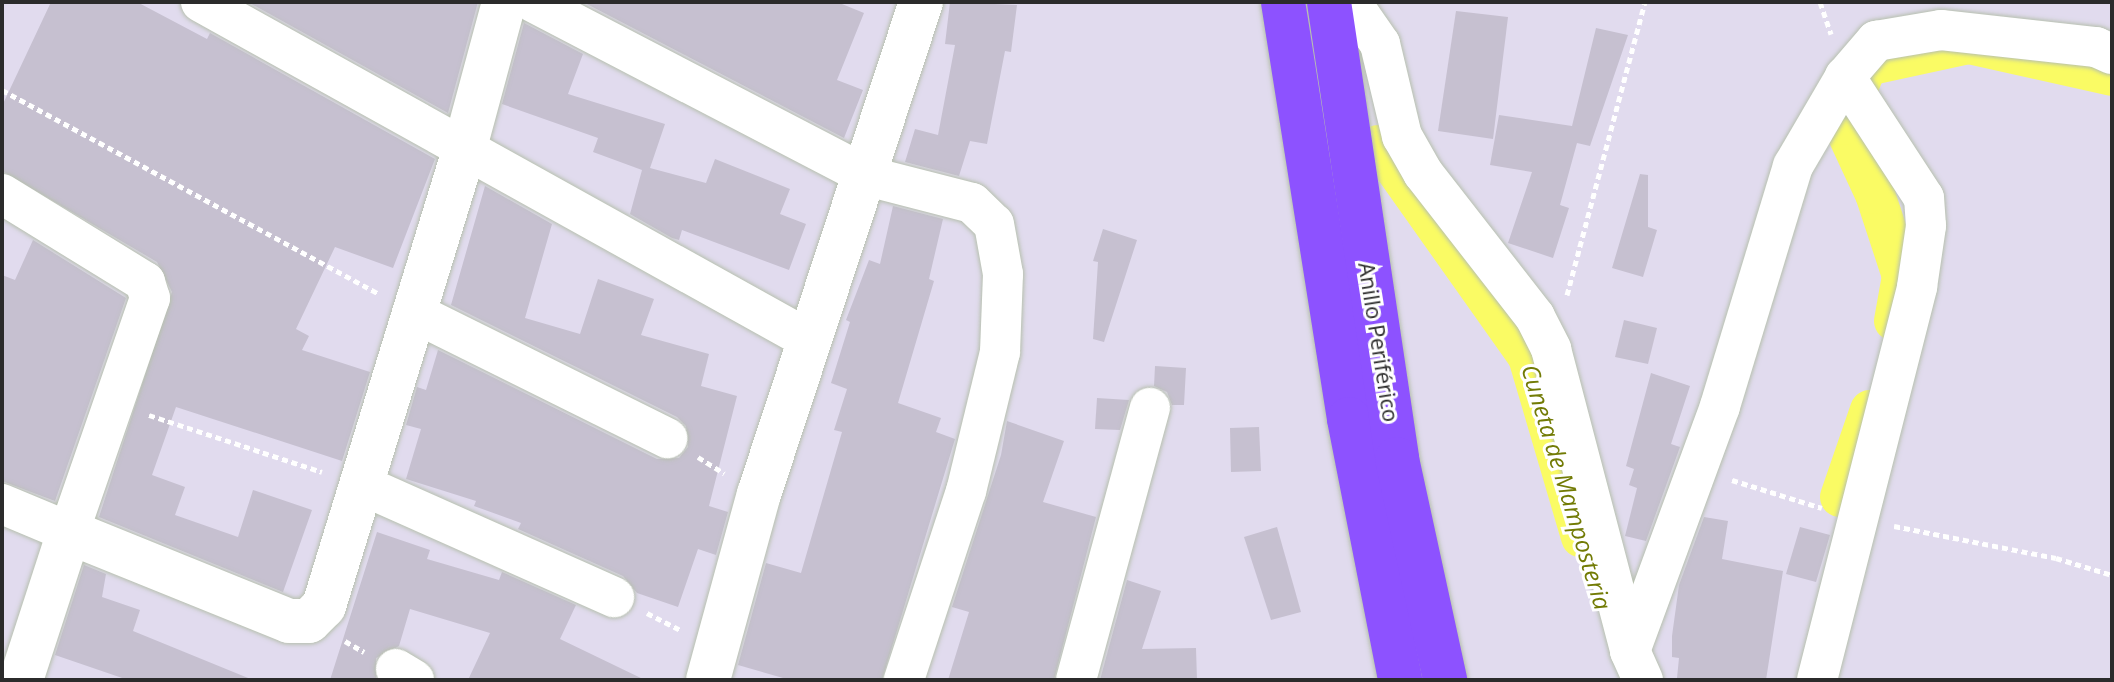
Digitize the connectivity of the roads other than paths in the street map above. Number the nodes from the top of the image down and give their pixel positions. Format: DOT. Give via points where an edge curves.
graph roads {
  1 [pos="201,2"];
  2 [pos="504,2"];
  3 [pos="533,2"];
  4 [pos="1283,2"];
  5 [pos="1329,2"];
  6 [pos="1351,2"];
  7 [pos="915,4"];
  8 [pos="2112,54"];
  9 [pos="1854,90"];
  10 [pos="465,147"];
  11 [pos="867,176"];
  12 [pos="2,194"];
  13 [pos="413,312"];
  14 [pos="811,341"];
  15 [pos="1150,408"];
  16 [pos="667,438"];
  17 [pos="362,485"];
  18 [pos="2,504"];
  19 [pos="69,532"];
  20 [pos="614,597"];
  21 [pos="713,664"];
  22 [pos="1637,665"];
  23 [pos="21,680"];
  24 [pos="904,680"];
  25 [pos="1076,680"];
  26 [pos="1400,680"];
  27 [pos="1445,680"];
  28 [pos="1817,680"];
  1 -- 10 [label="street"];
  2 -- 10 [label="street"];
  3 -- 11 [label="street"];
  4 -- 26 [label="highway, Anillo Periférico" via="1349,419"];
  5 -- 27 [label="highway, Anillo Periférico" via="1397,459"];
  6 -- 22 [label="street" via="1380,44 1402,136 1423,173 1535,317 1551,349"];
  7 -- 11 [label="street"];
  8 -- 9 [label="street" via="2096,47 1941,30 1876,41"];
  9 -- 22 [label="street" via="1793,166"];
  9 -- 28 [label="street" via="1924,198 1926,226 1917,287"];
  10 -- 13 [label="street"];
  10 -- 14 [label="street"];
  11 -- 14 [label="street"];
  11 -- 24 [label="street" via="972,203 994,224 1003,274 1000,352 987,414"];
  12 -- 19 [label="street" via="145,282 150,298"];
  13 -- 16 [label="street"];
  13 -- 17 [label="street"];
  14 -- 21 [label="street" via="759,494"];
  15 -- 25 [label="street"];
  17 -- 19 [label="street" via="324,606 309,621 289,621"];
  17 -- 20 [label="street"];
  18 -- 19 [label="street"];
  19 -- 23 [label="street"];
}
